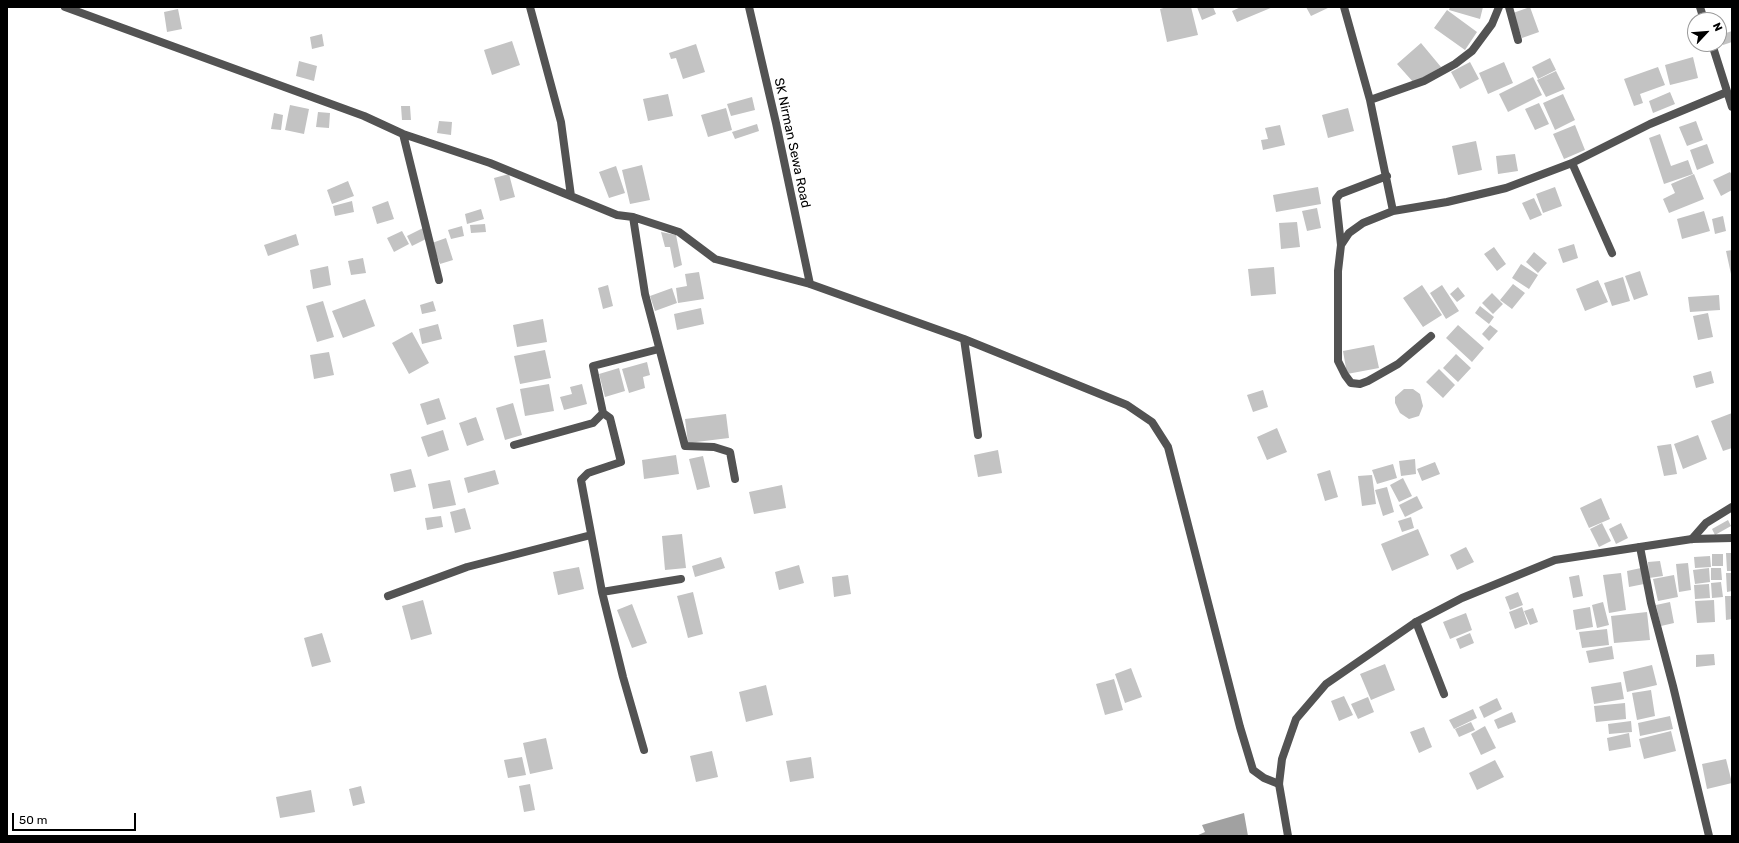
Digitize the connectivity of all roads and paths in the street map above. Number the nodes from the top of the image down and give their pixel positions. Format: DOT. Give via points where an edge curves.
graph roads {
  1 [pos="66,7"];
  2 [pos="530,7"];
  3 [pos="749,7"];
  4 [pos="1344,7"];
  5 [pos="1499,7"];
  6 [pos="1509,7"];
  7 [pos="1518,40"];
  8 [pos="1714,52"];
  9 [pos="1727,92"];
  10 [pos="1370,100"];
  11 [pos="1732,107"];
  12 [pos="403,134"];
  13 [pos="1572,163"];
  14 [pos="1387,176"];
  15 [pos="571,196"];
  16 [pos="1393,211"];
  17 [pos="634,217"];
  18 [pos="1341,245"];
  19 [pos="1612,253"];
  20 [pos="439,280"];
  21 [pos="810,284"];
  22 [pos="1431,336"];
  23 [pos="964,339"];
  24 [pos="659,349"];
  25 [pos="603,413"];
  26 [pos="978,435"];
  27 [pos="514,445"];
  28 [pos="735,479"];
  29 [pos="1732,507"];
  30 [pos="591,535"];
  31 [pos="1732,538"];
  32 [pos="1692,539"];
  33 [pos="1640,547"];
  34 [pos="680,579"];
  35 [pos="602,592"];
  36 [pos="388,596"];
  37 [pos="1416,622"];
  38 [pos="1444,694"];
  39 [pos="644,750"];
  40 [pos="1279,784"];
  41 [pos="1288,836"];
  42 [pos="1709,836"];
  1 -- 12 [label="street" via="364,116"];
  2 -- 15 [label="street" via="561,122"];
  3 -- 21 [label="street, SK Nirman Sewa Road"];
  4 -- 10 [label="street"];
  5 -- 10 [label="street" via="1492,24 1472,51 1455,64 1424,81"];
  6 -- 7 [label="street"];
  8 -- 9 [label="street"];
  9 -- 11 [label="street"];
  9 -- 13 [label="street" via="1650,124"];
  10 -- 14 [label="street"];
  12 -- 15 [label="street" via="490,163"];
  12 -- 20 [label="street"];
  13 -- 16 [label="street" via="1506,188"];
  13 -- 19 [label="street"];
  14 -- 16 [label="street"];
  14 -- 18 [label="street" via="1350,189 1336,199"];
  15 -- 17 [label="street" via="617,215"];
  16 -- 18 [label="street" via="1349,233"];
  17 -- 21 [label="street" via="679,232 715,259"];
  17 -- 24 [label="street" via="645,294"];
  18 -- 22 [label="street" via="1338,271 1338,361 1351,383 1360,384 1368,381 1398,364"];
  21 -- 23 [label="street"];
  23 -- 26 [label="street"];
  23 -- 40 [label="street" via="1127,405 1152,422 1168,447 1253,770"];
  24 -- 25 [label="street" via="593,366"];
  24 -- 28 [label="street" via="685,446 714,446 730,452"];
  25 -- 27 [label="street" via="593,423"];
  25 -- 30 [label="street" via="610,418 621,462 588,473 581,480"];
  29 -- 32 [label="street" via="1706,523"];
  30 -- 35 [label="street"];
  30 -- 36 [label="street" via="467,567"];
  31 -- 32 [label="street"];
  32 -- 33 [label="street"];
  33 -- 37 [label="street" via="1555,560 1462,598"];
  33 -- 42 [label="street" via="1651,603"];
  34 -- 35 [label="street"];
  35 -- 39 [label="street"];
  37 -- 38 [label="street"];
  37 -- 40 [label="street" via="1326,684 1296,719 1282,758"];
  40 -- 41 [label="street"];
}
